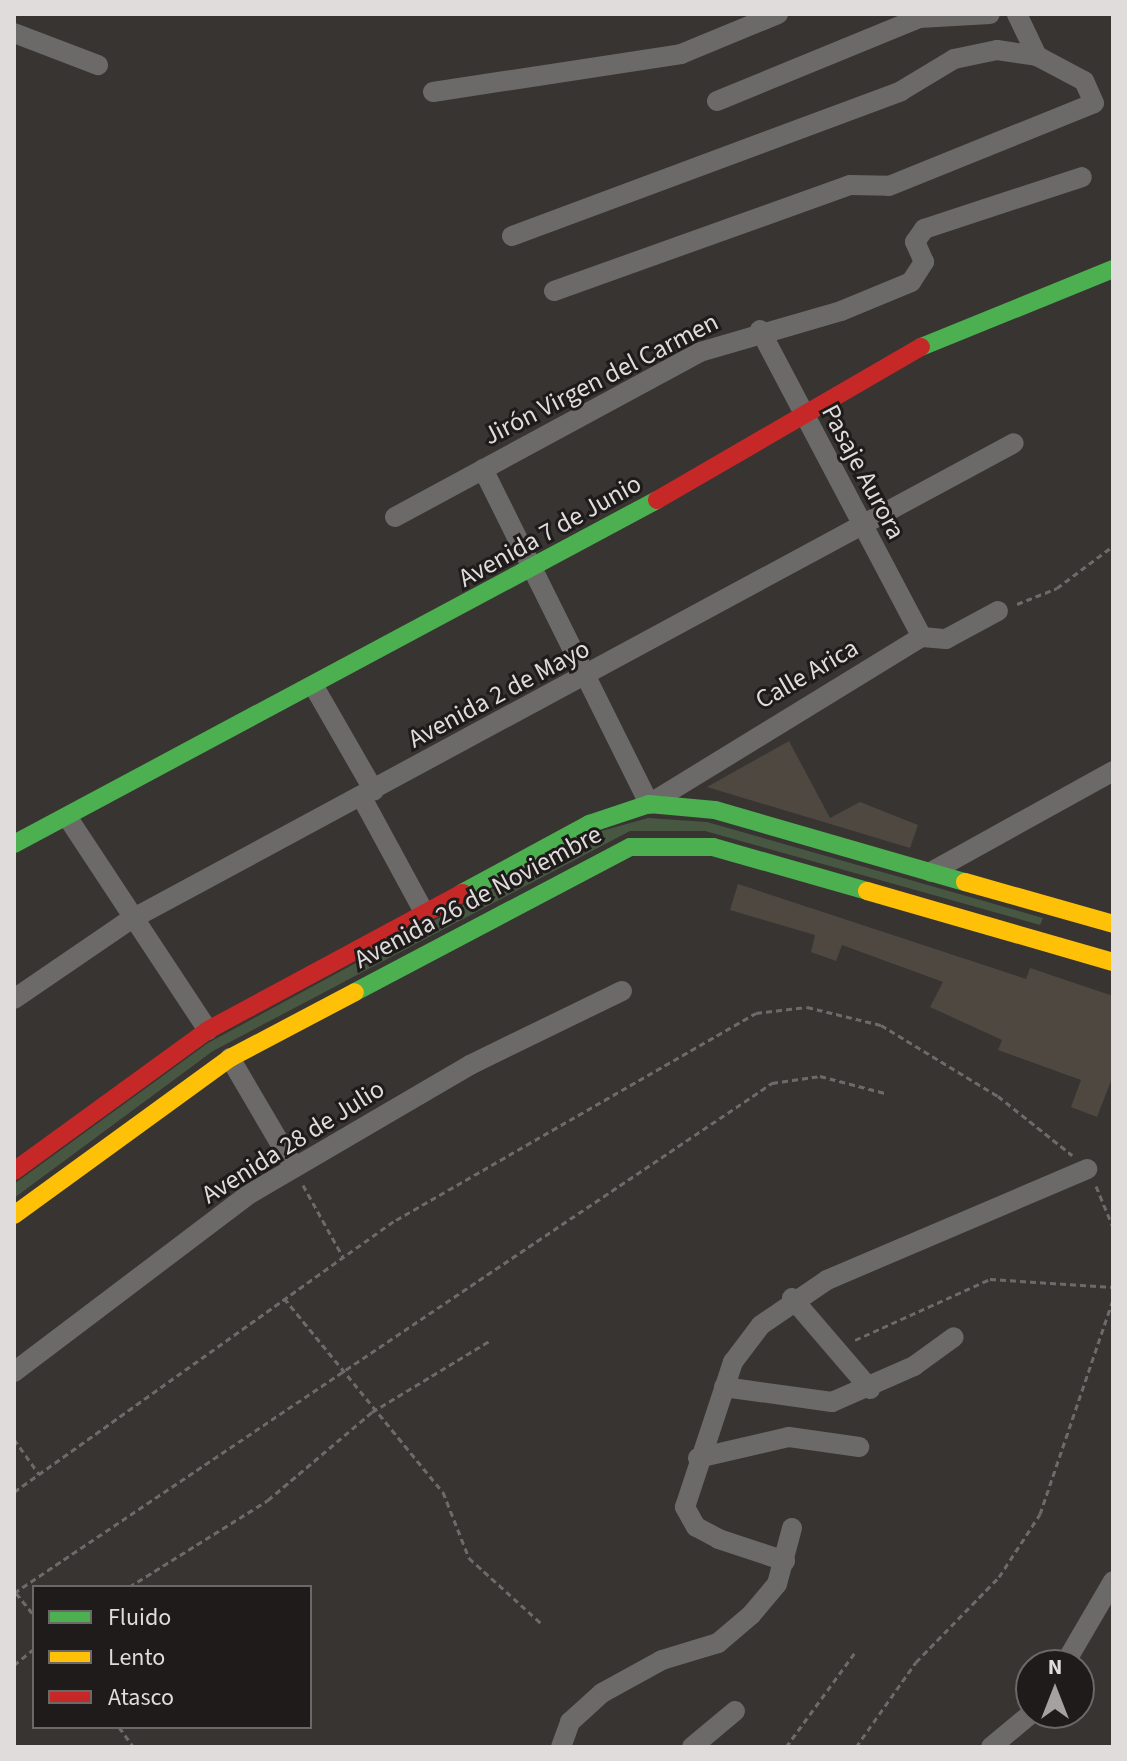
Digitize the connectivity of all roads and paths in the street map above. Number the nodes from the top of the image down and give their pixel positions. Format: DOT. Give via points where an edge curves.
graph roads {
  1 [pos="778,14"];
  2 [pos="1017,14"];
  3 [pos="983,15"];
  4 [pos="14,33"];
  5 [pos="1037,56"];
  6 [pos="98,65"];
  7 [pos="433,92"];
  8 [pos="717,101"];
  9 [pos="1082,177"];
  10 [pos="512,236"];
  11 [pos="1113,269"];
  12 [pos="554,291"];
  13 [pos="760,330"];
  14 [pos="805,416"];
  15 [pos="1014,443"];
  16 [pos="483,469"];
  17 [pos="395,517"];
  18 [pos="861,524"];
  19 [pos="1113,546"];
  20 [pos="537,569"];
  21 [pos="998,611"];
  22 [pos="922,637"];
  23 [pos="590,675"];
  24 [pos="316,690"];
  25 [pos="1113,771"];
  26 [pos="368,793"];
  27 [pos="649,804"];
  28 [pos="68,818"];
  29 [pos="14,844"];
  30 [pos="931,872"];
  31 [pos="424,912"];
  32 [pos="1074,913"];
  33 [pos="135,917"];
  34 [pos="1113,924"];
  35 [pos="1063,947"];
  36 [pos="1113,962"];
  37 [pos="622,991"];
  38 [pos="14,999"];
  39 [pos="208,1030"];
  40 [pos="230,1058"];
  41 [pos="885,1093"];
  42 [pos="294,1167"];
  43 [pos="1087,1169"];
  44 [pos="14,1171"];
  45 [pos="14,1215"];
  46 [pos="1113,1227"];
  47 [pos="343,1257"];
  48 [pos="1113,1287"];
  49 [pos="284,1298"];
  50 [pos="792,1298"];
  51 [pos="1113,1299"];
  52 [pos="954,1337"];
  53 [pos="491,1340"];
  54 [pos="836,1350"];
  55 [pos="339,1370"];
  56 [pos="14,1372"];
  57 [pos="724,1387"];
  58 [pos="870,1389"];
  59 [pos="372,1412"];
  60 [pos="14,1439"];
  61 [pos="859,1447"];
  62 [pos="698,1458"];
  63 [pos="39,1474"];
  64 [pos="14,1492"];
  65 [pos="792,1528"];
  66 [pos="785,1561"];
  67 [pos="1113,1581"];
  68 [pos="132,1585"];
  69 [pos="14,1591"];
  70 [pos="32,1613"];
  71 [pos="541,1623"];
  72 [pos="1073,1649"];
  73 [pos="32,1651"];
  74 [pos="856,1651"];
  75 [pos="14,1665"];
  76 [pos="735,1711"];
  77 [pos="1015,1727"];
  78 [pos="120,1729"];
  79 [pos="133,1746"];
  80 [pos="561,1747"];
  81 [pos="692,1747"];
  82 [pos="786,1747"];
  83 [pos="856,1747"];
  84 [pos="991,1747"];
  1 -- 7 [label="street" via="681,54"];
  2 -- 5 [label="street"];
  3 -- 8 [label="street" via="919,18"];
  4 -- 6 [label="street"];
  5 -- 10 [label="street" via="997,50 954,59 901,91"];
  5 -- 12 [label="street" via="1084,81 1094,103 889,186 850,185"];
  9 -- 13 [label="street, Jirón Virgen del Carmen" via="924,229 915,242 924,262 911,282 841,311"];
  11 -- 14 [label="main road, Avenida 7 de Junio" via="945,333"];
  13 -- 14 [label="street, Pasaje Aurora"];
  13 -- 16 [label="street, Jirón Virgen del Carmen" via="700,352"];
  14 -- 18 [label="street, Pasaje Aurora"];
  14 -- 20 [label="main road, Avenida 7 de Junio"];
  15 -- 18 [label="street, Avenida 2 de Mayo"];
  16 -- 17 [label="street, Jirón Virgen del Carmen"];
  16 -- 20 [label="street"];
  18 -- 22 [label="street, Pasaje Aurora"];
  18 -- 23 [label="street, Avenida 2 de Mayo"];
  19 -- 21 [label="path" via="1057,588"];
  20 -- 23 [label="street"];
  20 -- 24 [label="main road, Avenida 7 de Junio"];
  21 -- 22 [label="street, Calle Arica" via="946,639"];
  22 -- 27 [label="street, Calle Arica"];
  23 -- 26 [label="street, Avenida 2 de Mayo"];
  23 -- 27 [label="street"];
  24 -- 26 [label="street"];
  24 -- 28 [label="main road, Avenida 7 de Junio"];
  25 -- 30 [label="street"];
  26 -- 31 [label="street"];
  26 -- 33 [label="street, Avenida 2 de Mayo"];
  27 -- 30 [label="main road, Avenida 26 de Noviembre" via="715,810"];
  27 -- 31 [label="main road, Avenida 26 de Noviembre" via="589,824"];
  28 -- 29 [label="main road, Avenida 7 de Junio"];
  28 -- 33 [label="street"];
  30 -- 32 [label="main road, Avenida 26 de Noviembre"];
  31 -- 39 [label="main road, Avenida 26 de Noviembre"];
  32 -- 34 [label="main road, Avenida 26 de Noviembre"];
  32 -- 35 [label="main road"];
  33 -- 38 [label="street, Avenida 2 de Mayo"];
  33 -- 39 [label="street"];
  35 -- 36 [label="main road, Avenida 26 de Noviembre"];
  35 -- 40 [label="main road, Avenida 26 de Noviembre" via="713,847 657,842 609,856"];
  37 -- 42 [label="street, Avenida 28 de Julio" via="470,1065"];
  39 -- 44 [label="main road, Avenida 26 de Noviembre"];
  40 -- 42 [label="street"];
  40 -- 45 [label="main road, Avenida 26 de Noviembre"];
  41 -- 55 [label="path" via="820,1076 772,1083"];
  42 -- 47 [label="path"];
  42 -- 56 [label="street, Avenida 28 de Julio"];
  43 -- 46 [label="path"];
  43 -- 47 [label="path" via="998,1096 881,1025 807,1007 756,1013"];
  43 -- 50 [label="street"];
  47 -- 49 [label="path"];
  48 -- 54 [label="path" via="990,1279 926,1302"];
  49 -- 55 [label="path"];
  49 -- 63 [label="path"];
  50 -- 54 [label="street"];
  50 -- 57 [label="street" via="751,1337"];
  51 -- 83 [label="path" via="1040,1514 999,1577 916,1662"];
  52 -- 58 [label="street"];
  53 -- 59 [label="path"];
  54 -- 58 [label="street"];
  55 -- 59 [label="path"];
  55 -- 69 [label="path"];
  57 -- 58 [label="street" via="808,1404"];
  57 -- 62 [label="street"];
  59 -- 68 [label="path" via="268,1500"];
  59 -- 71 [label="path" via="443,1492 469,1558"];
  60 -- 63 [label="path"];
  61 -- 62 [label="street" via="789,1437"];
  62 -- 66 [label="street" via="687,1492 688,1519 719,1539"];
  63 -- 64 [label="path"];
  65 -- 66 [label="street"];
  66 -- 80 [label="street" via="777,1584 718,1643 662,1660 602,1693 570,1722"];
  67 -- 72 [label="street"];
  69 -- 70 [label="path"];
  73 -- 75 [label="path"];
  74 -- 82 [label="path"];
  76 -- 81 [label="street"];
  77 -- 84 [label="street"];
  78 -- 79 [label="path"];
}
